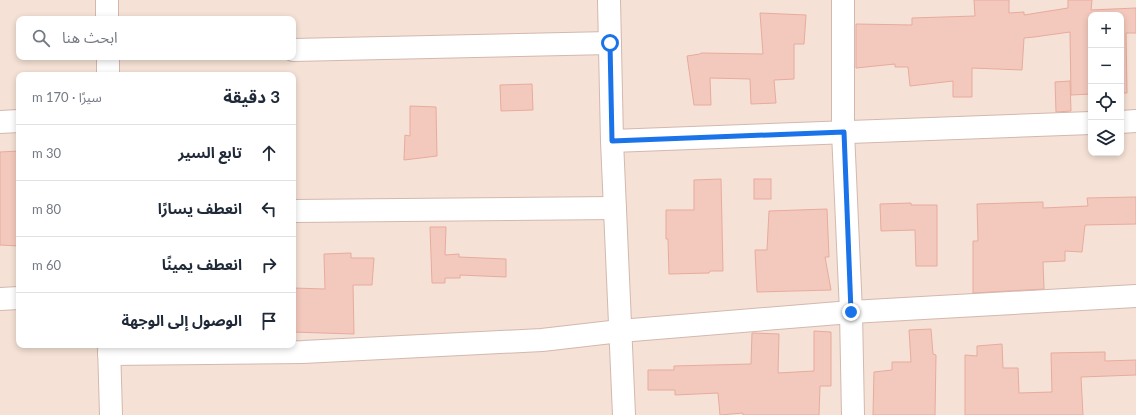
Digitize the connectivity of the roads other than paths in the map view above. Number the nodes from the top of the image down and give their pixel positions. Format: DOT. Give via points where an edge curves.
graph roads {
  1 [pos="107,0"];
  2 [pos="609,0"];
  3 [pos="843,0"];
  4 [pos="107,16"];
  5 [pos="610,43"];
  6 [pos="296,50"];
  7 [pos="108,60"];
  8 [pos="108,72"];
  9 [pos="16,121"];
  10 [pos="1136,121"];
  11 [pos="0,122"];
  12 [pos="1124,122"];
  13 [pos="1088,123"];
  14 [pos="844,132"];
  15 [pos="612,141"];
  16 [pos="615,208"];
  17 [pos="296,211"];
  18 [pos="1136,296"];
  19 [pos="16,298"];
  20 [pos="0,299"];
  21 [pos="851,312"];
  22 [pos="620,331"];
  23 [pos="110,350"];
  24 [pos="110,415"];
  25 [pos="624,415"];
  26 [pos="853,415"];
  1 -- 4 [label="street"];
  2 -- 5 [label="street"];
  3 -- 14 [label="street"];
  5 -- 6 [label="street"];
  5 -- 15 [label="street"];
  7 -- 8 [label="street"];
  9 -- 11 [label="street"];
  10 -- 12 [label="street"];
  13 -- 14 [label="street"];
  14 -- 15 [label="street"];
  14 -- 21 [label="street"];
  15 -- 16 [label="street"];
  16 -- 17 [label="street"];
  16 -- 22 [label="street"];
  18 -- 21 [label="street"];
  19 -- 20 [label="street"];
  21 -- 22 [label="street"];
  21 -- 26 [label="street"];
  22 -- 23 [label="street" via="542,340 303,352"];
  22 -- 25 [label="street"];
  23 -- 24 [label="street"];
}
